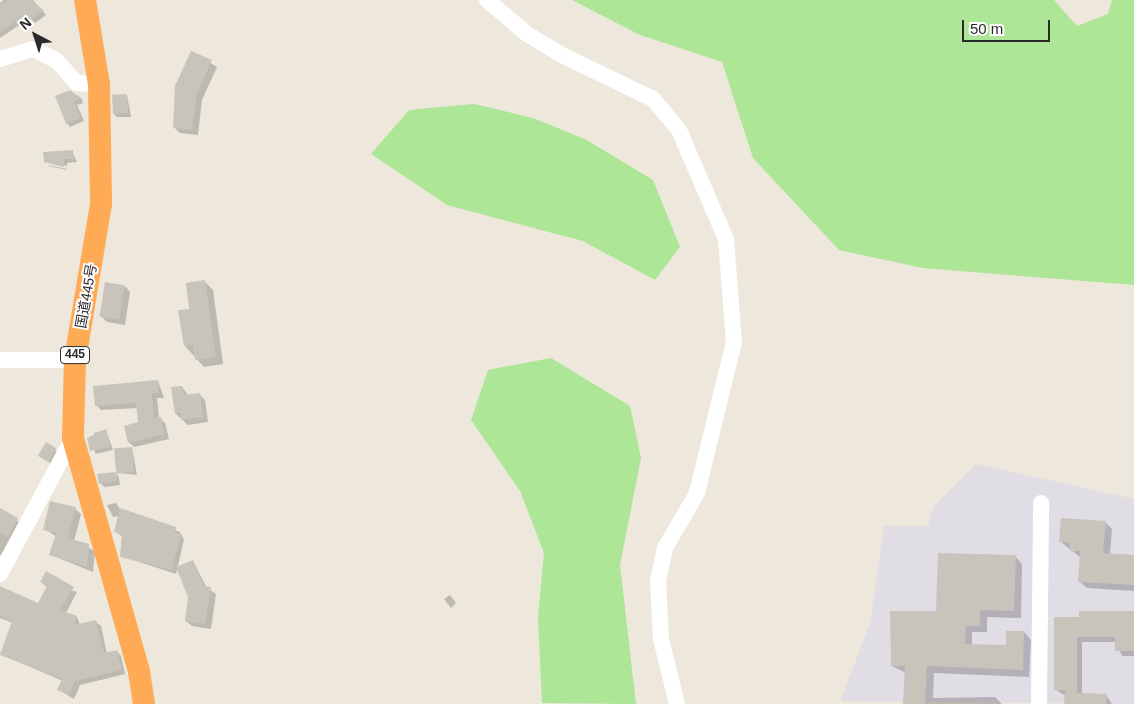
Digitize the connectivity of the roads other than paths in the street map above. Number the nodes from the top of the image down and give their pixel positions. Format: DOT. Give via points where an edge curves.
graph roads {
  1 [pos="85,0"];
  2 [pos="487,0"];
  3 [pos="0,59"];
  4 [pos="99,85"];
  5 [pos="0,360"];
  6 [pos="75,360"];
  7 [pos="73,438"];
  8 [pos="1041,503"];
  9 [pos="0,574"];
  10 [pos="144,704"];
  11 [pos="677,704"];
  12 [pos="1039,704"];
  1 -- 4 [label="highway, 国道445号 / 445"];
  2 -- 11 [label="street" via="520,29 562,55 653,99 679,130 726,239 734,342 697,493 665,548 658,580 661,639"];
  3 -- 4 [label="street" via="30,49 46,52 78,83"];
  4 -- 6 [label="highway, 国道445号 / 445" via="101,204"];
  5 -- 6 [label="street"];
  6 -- 7 [label="highway, 国道445号 / 445"];
  7 -- 9 [label="street"];
  7 -- 10 [label="highway, 国道445号 / 445" via="139,672"];
  8 -- 12 [label="street"];
}
